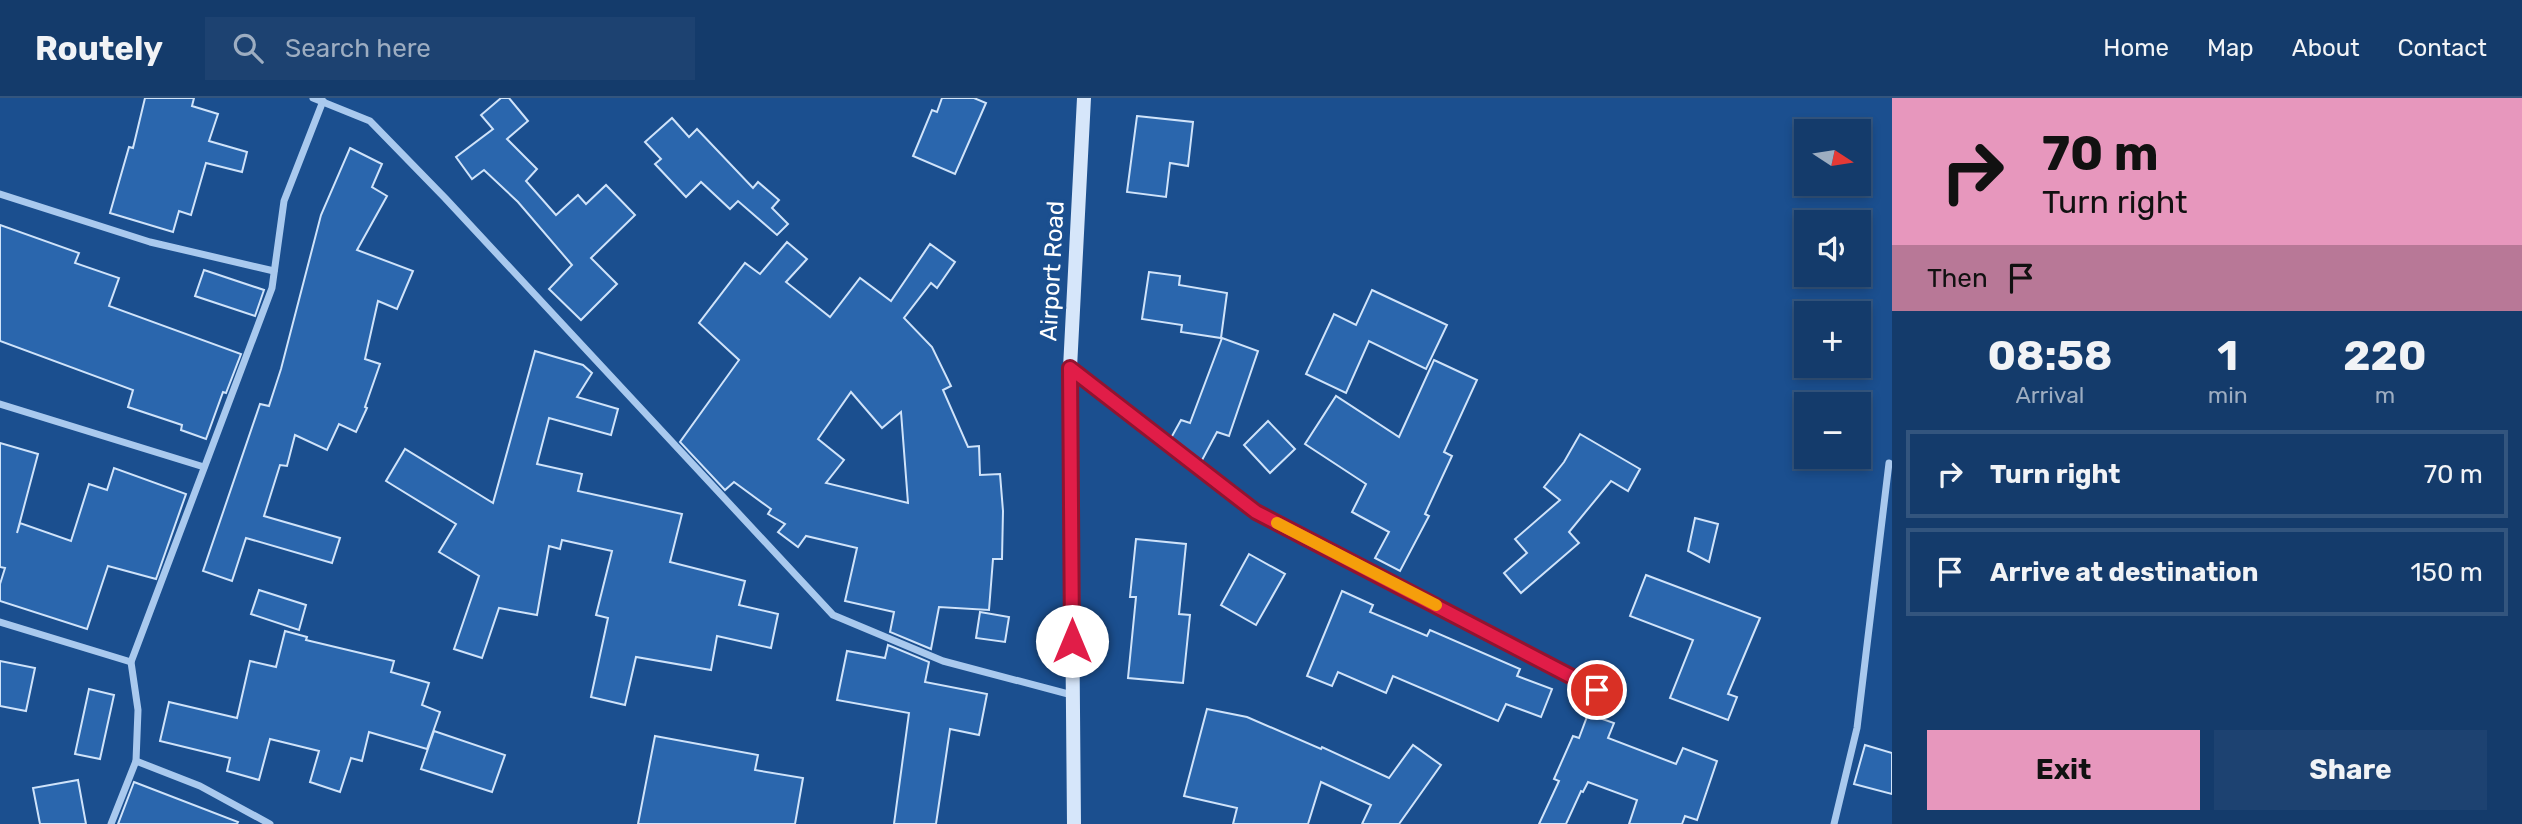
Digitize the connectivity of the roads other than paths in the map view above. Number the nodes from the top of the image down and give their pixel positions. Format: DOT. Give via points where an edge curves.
graph roads {
  1 [pos="313,98"];
  2 [pos="1084,98"];
  3 [pos="323,101"];
  4 [pos="0,194"];
  5 [pos="274,271"];
  6 [pos="1070,368"];
  7 [pos="0,404"];
  8 [pos="1889,463"];
  9 [pos="204,467"];
  10 [pos="0,622"];
  11 [pos="131,662"];
  12 [pos="1072,695"];
  13 [pos="1621,702"];
  14 [pos="136,761"];
  15 [pos="111,824"];
  16 [pos="270,824"];
  17 [pos="1074,824"];
  18 [pos="1834,824"];
  1 -- 3 [label="street"];
  2 -- 6 [label="main road, Airport Road"];
  3 -- 5 [label="street" via="284,201"];
  3 -- 12 [label="street" via="370,121 832,615 943,662"];
  4 -- 5 [label="street" via="150,242"];
  5 -- 9 [label="street" via="272,288"];
  6 -- 12 [label="main road, Airport Road"];
  6 -- 13 [label="street" via="1256,512"];
  7 -- 9 [label="street"];
  8 -- 18 [label="street" via="1857,728"];
  9 -- 11 [label="street"];
  10 -- 11 [label="street"];
  11 -- 14 [label="street" via="138,710"];
  12 -- 17 [label="main road, Airport Road"];
  14 -- 15 [label="street"];
  14 -- 16 [label="street" via="200,786"];
}
